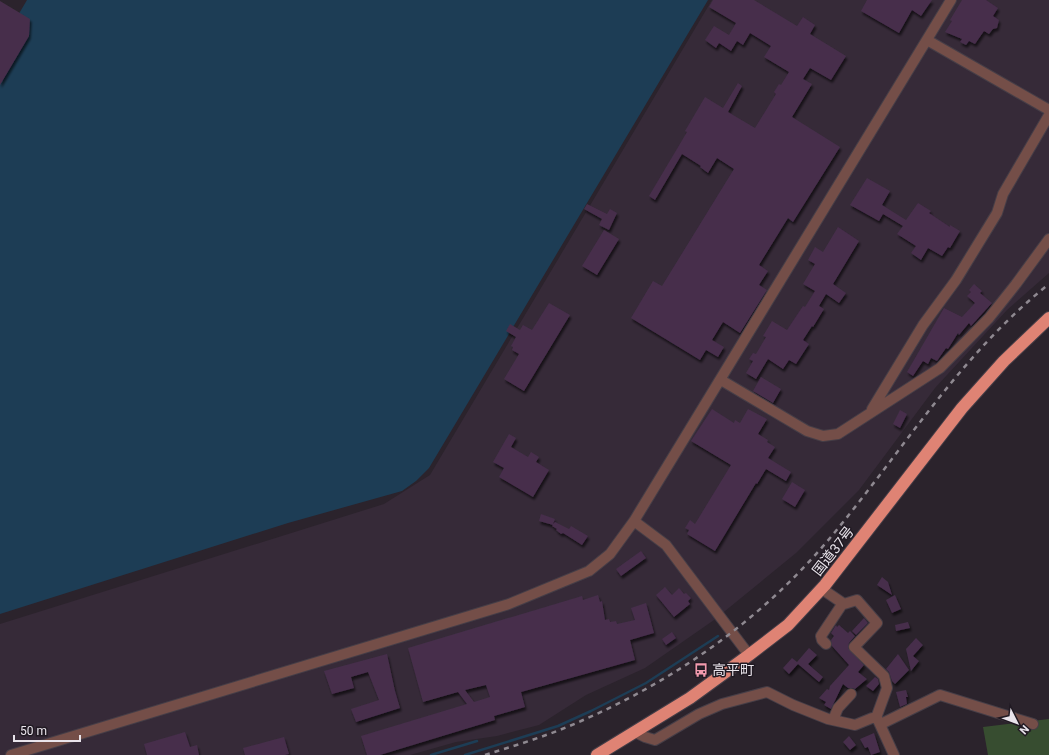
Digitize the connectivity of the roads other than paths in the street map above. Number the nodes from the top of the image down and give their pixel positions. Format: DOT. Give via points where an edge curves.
graph roads {
  1 [pos="951,0"];
  2 [pos="927,40"];
  3 [pos="1049,110"];
  4 [pos="1049,115"];
  5 [pos="1049,239"];
  6 [pos="1049,318"];
  7 [pos="721,380"];
  8 [pos="870,412"];
  9 [pos="634,521"];
  10 [pos="822,589"];
  11 [pos="843,603"];
  12 [pos="826,644"];
  13 [pos="749,655"];
  14 [pos="851,694"];
  15 [pos="833,720"];
  16 [pos="878,721"];
  17 [pos="1033,724"];
  18 [pos="635,732"];
  19 [pos="11,755"];
  20 [pos="597,755"];
  21 [pos="894,755"];
  1 -- 2 [label="street"];
  2 -- 3 [label="street"];
  2 -- 7 [label="street"];
  4 -- 8 [label="street" via="1003,194 997,213 956,280 923,325"];
  5 -- 8 [label="street" via="989,318 955,354 940,368"];
  6 -- 10 [label="highway, 国道37号" via="1004,361 962,408"];
  7 -- 8 [label="street" via="807,431 823,436 838,434"];
  7 -- 9 [label="street"];
  9 -- 13 [label="street" via="666,545"];
  9 -- 19 [label="street" via="610,554 589,572 509,604"];
  10 -- 11 [label="street"];
  10 -- 13 [label="highway, 国道37号" via="788,625"];
  11 -- 12 [label="street" via="821,636"];
  11 -- 16 [label="street" via="857,600 877,623 854,647 884,676 887,688"];
  13 -- 18 [label="highway, 国道37号" via="690,698"];
  14 -- 15 [label="street" via="838,708"];
  15 -- 16 [label="street" via="855,725 872,718"];
  15 -- 18 [label="street" via="767,692 710,709 655,740"];
  16 -- 17 [label="street" via="940,695"];
  16 -- 21 [label="street"];
  18 -- 20 [label="highway, 国道37号"];
}
